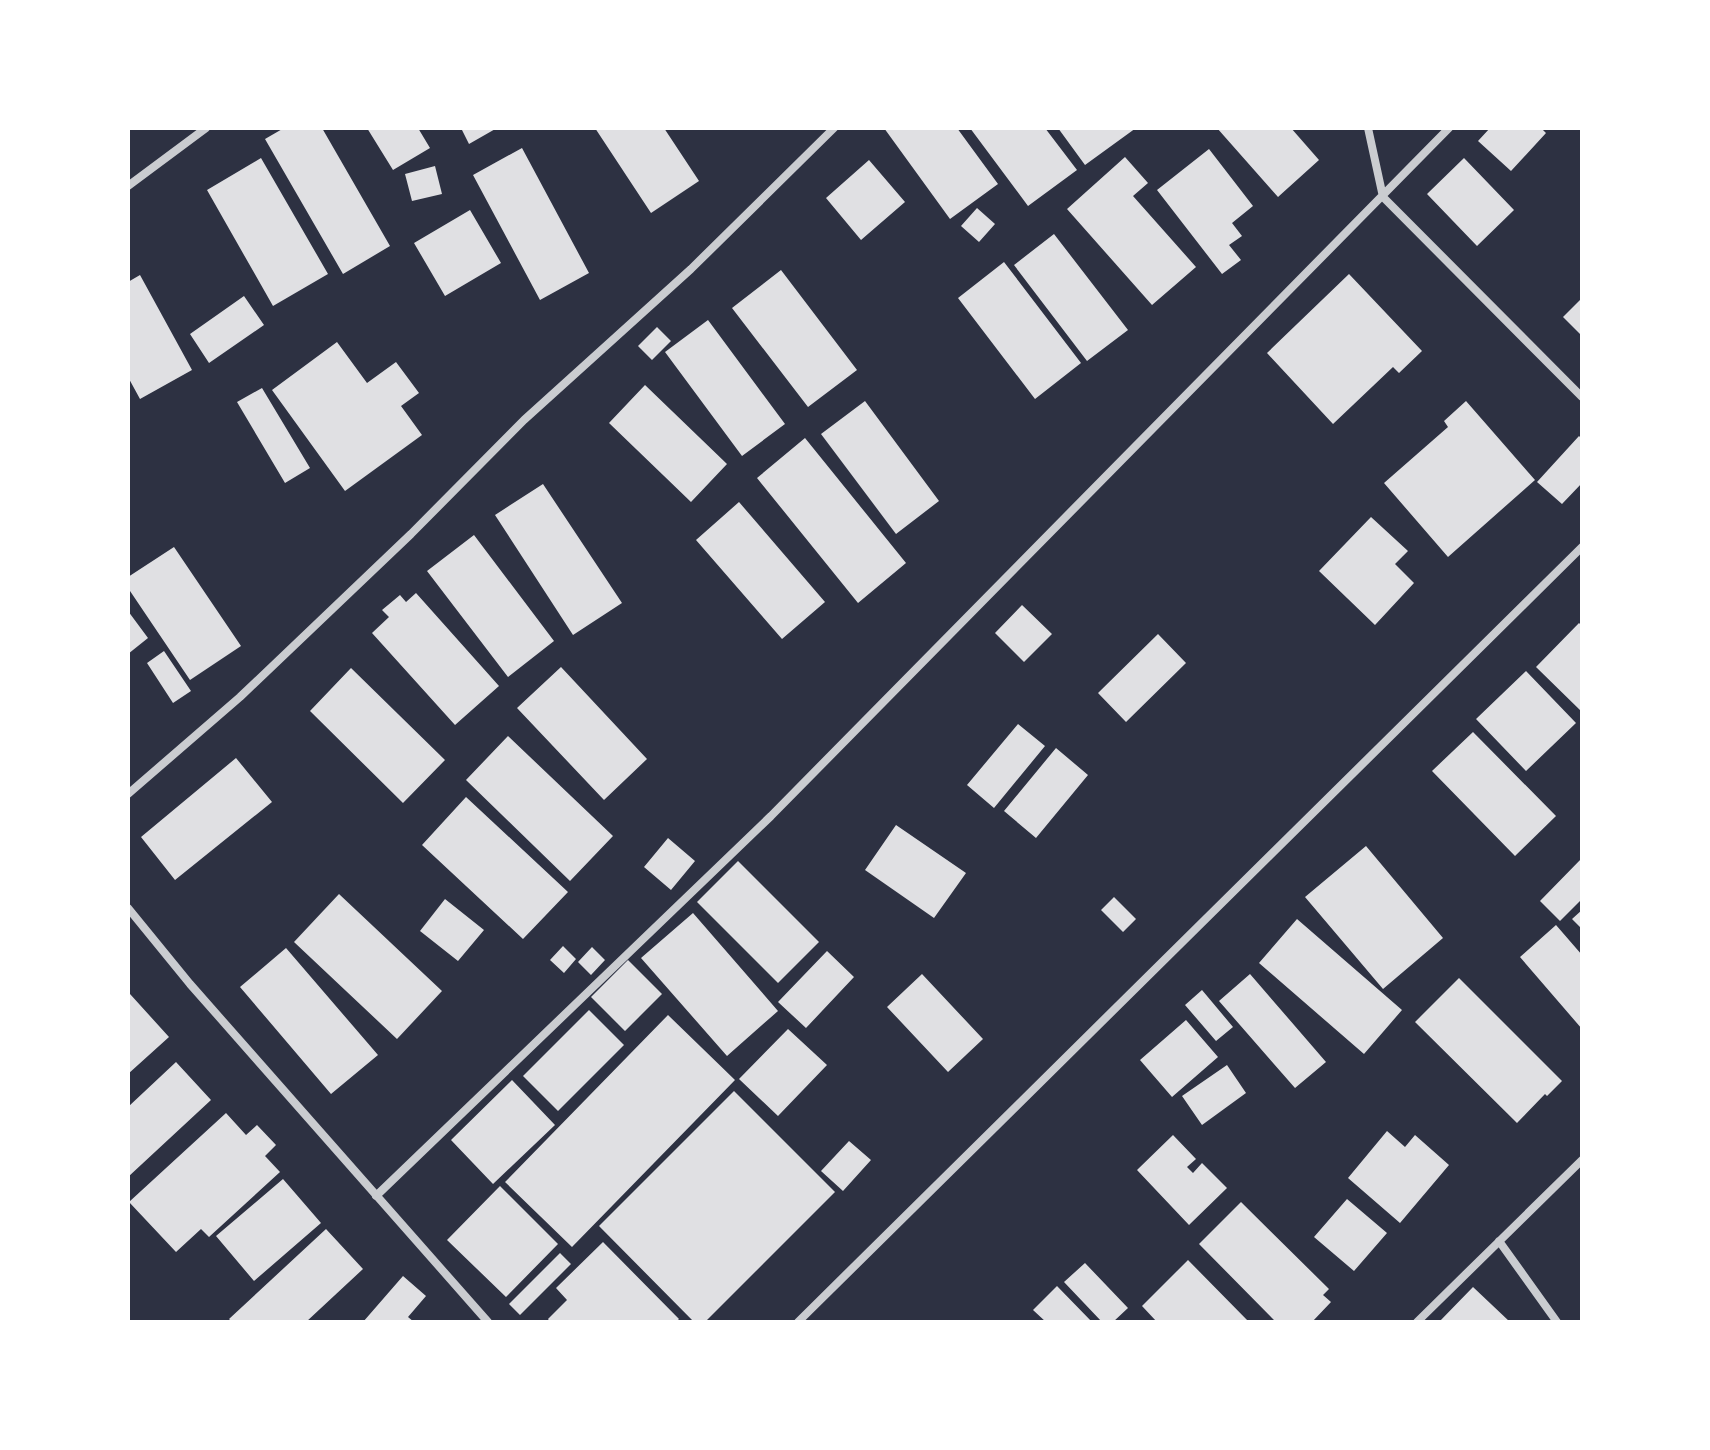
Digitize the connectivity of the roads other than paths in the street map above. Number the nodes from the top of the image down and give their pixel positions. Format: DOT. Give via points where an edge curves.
graph roads {
  1 [pos="206,128"];
  2 [pos="834,128"];
  3 [pos="1368,128"];
  4 [pos="1449,128"];
  5 [pos="128,186"];
  6 [pos="1383,197"];
  7 [pos="1582,397"];
  8 [pos="1582,547"];
  9 [pos="128,794"];
  10 [pos="128,908"];
  11 [pos="1582,1160"];
  12 [pos="376,1196"];
  13 [pos="1499,1241"];
  14 [pos="488,1322"];
  15 [pos="798,1322"];
  16 [pos="1417,1322"];
  17 [pos="1557,1322"];
  1 -- 5 [label="street"];
  2 -- 9 [label="street" via="240,697"];
  3 -- 6 [label="street"];
  4 -- 6 [label="street"];
  6 -- 7 [label="street"];
  6 -- 12 [label="street" via="771,816"];
  8 -- 15 [label="street"];
  10 -- 12 [label="street"];
  11 -- 13 [label="street"];
  12 -- 14 [label="street"];
  13 -- 16 [label="street"];
  13 -- 17 [label="street"];
}
